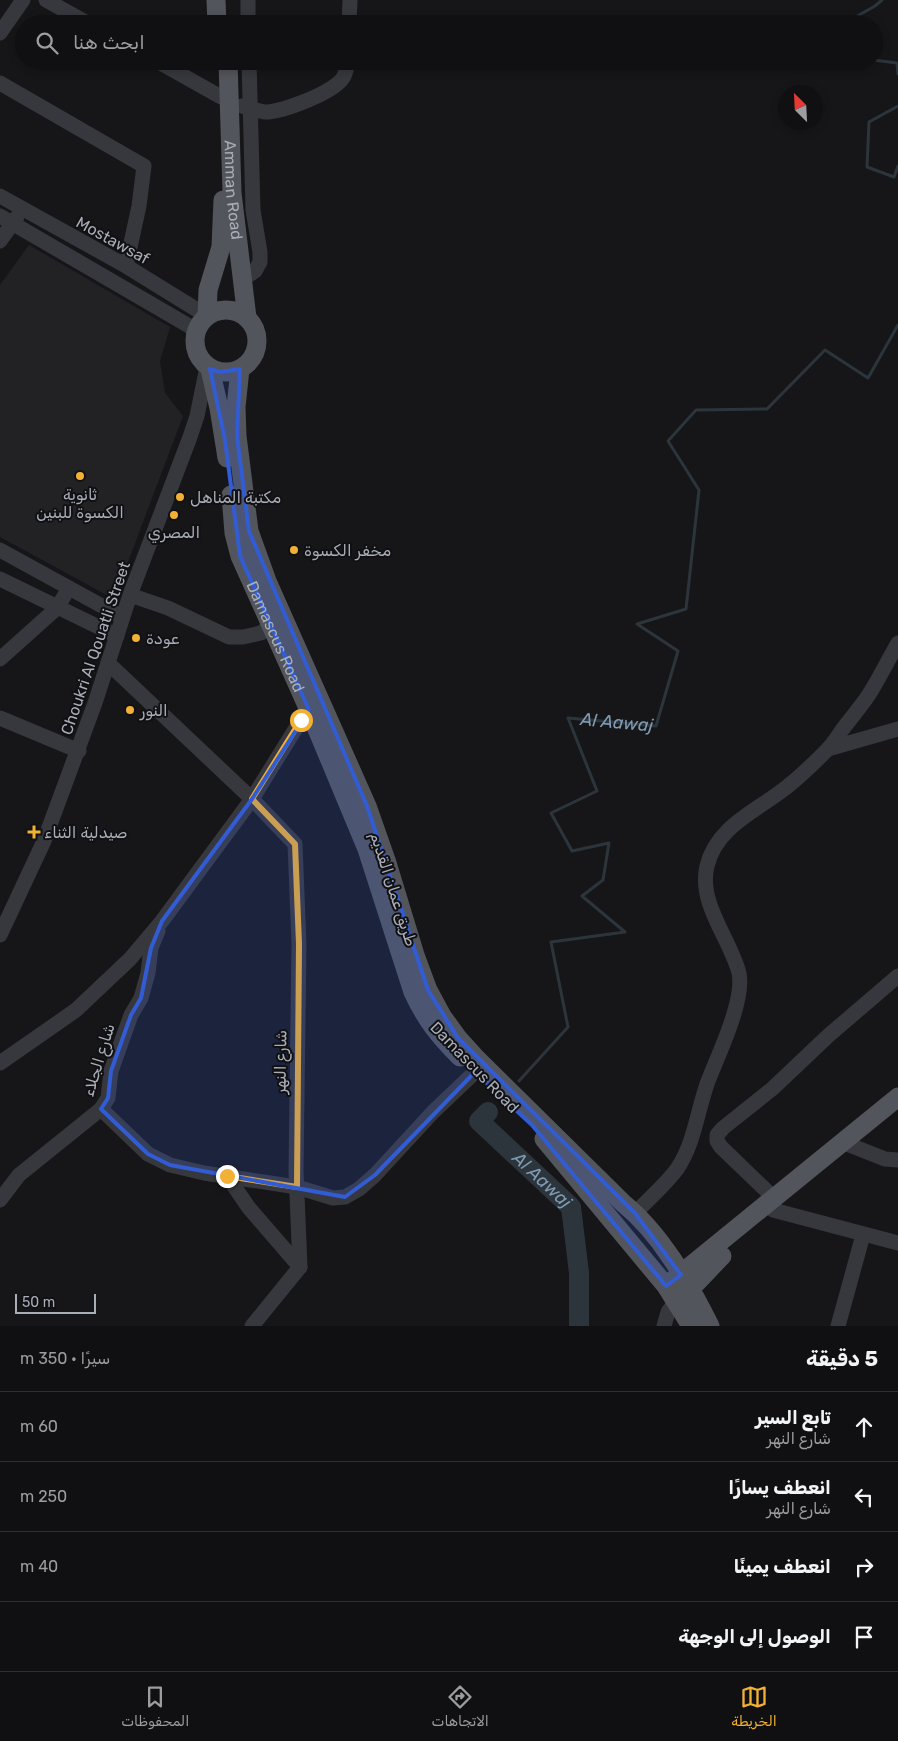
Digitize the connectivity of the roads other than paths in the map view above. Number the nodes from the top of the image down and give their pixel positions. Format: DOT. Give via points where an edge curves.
graph roads {
  1 [pos="23,0"];
  2 [pos="46,0"];
  3 [pos="216,0"];
  4 [pos="226,0"];
  5 [pos="248,0"];
  6 [pos="350,0"];
  7 [pos="73,15"];
  8 [pos="217,15"];
  9 [pos="227,15"];
  10 [pos="248,15"];
  11 [pos="349,15"];
  12 [pos="0,32"];
  13 [pos="173,70"];
  14 [pos="220,70"];
  15 [pos="227,70"];
  16 [pos="249,70"];
  17 [pos="345,70"];
  18 [pos="0,84"];
  19 [pos="225,99"];
  20 [pos="250,109"];
  21 [pos="3,202"];
  22 [pos="22,209"];
  23 [pos="235,216"];
  24 [pos="254,217"];
  25 [pos="6,220"];
  26 [pos="0,241"];
  27 [pos="126,266"];
  28 [pos="243,279"];
  29 [pos="247,318"];
  30 [pos="201,323"];
  31 [pos="208,368"];
  32 [pos="240,369"];
  33 [pos="0,550"];
  34 [pos="0,579"];
  35 [pos="68,588"];
  36 [pos="130,595"];
  37 [pos="57,608"];
  38 [pos="122,617"];
  39 [pos="270,626"];
  40 [pos="117,636"];
  41 [pos="898,643"];
  42 [pos="0,659"];
  43 [pos="108,663"];
  44 [pos="310,710"];
  45 [pos="0,718"];
  46 [pos="898,729"];
  47 [pos="828,750"];
  48 [pos="78,751"];
  49 [pos="252,799"];
  50 [pos="162,921"];
  51 [pos="0,935"];
  52 [pos="898,976"];
  53 [pos="0,1064"];
  54 [pos="475,1072"];
  55 [pos="898,1097"];
  56 [pos="101,1109"];
  57 [pos="898,1112"];
  58 [pos="849,1144"];
  59 [pos="898,1160"];
  60 [pos="227,1176"];
  61 [pos="297,1187"];
  62 [pos="0,1200"];
  63 [pos="773,1204"];
  64 [pos="635,1212"];
  65 [pos="863,1235"];
  66 [pos="898,1243"];
  67 [pos="300,1267"];
  68 [pos="679,1288"];
  69 [pos="252,1326"];
  70 [pos="664,1326"];
  71 [pos="692,1326"];
  72 [pos="710,1326"];
  73 [pos="838,1326"];
  1 -- 12 [label="street"];
  2 -- 7 [label="street"];
  3 -- 8 [label="main road"];
  4 -- 9 [label="main road"];
  5 -- 10 [label="street"];
  6 -- 11 [label="street"];
  13 -- 19 [label="street"];
  14 -- 19 [label="main road, Amman Road"];
  15 -- 19 [label="main road, Amman Road"];
  16 -- 20 [label="street"];
  17 -- 20 [label="street" via="338,84 318,95 280,110"];
  18 -- 27 [label="street" via="144,166"];
  19 -- 20 [label="street"];
  19 -- 23 [label="main road, Amman Road"];
  19 -- 30 [label="main road, Amman Road" via="221,247"];
  20 -- 24 [label="street"];
  21 -- 22 [label="street, Mostawsaf"];
  22 -- 25 [label="street"];
  22 -- 27 [label="street, Mostawsaf"];
  23 -- 24 [label="street"];
  23 -- 28 [label="main road, Amman Road"];
  24 -- 28 [label="street" via="260,262"];
  25 -- 26 [label="street"];
  25 -- 30 [label="street"];
  27 -- 30 [label="street, Mostawsaf"];
  28 -- 29 [label="main road, Amman Road"];
  29 -- 30 [label="main road" via="227,309 216,311"];
  29 -- 32 [label="main road" via="254,326 257,345 254,355"];
  30 -- 31 [label="main road" via="194,340 195,350"];
  31 -- 32 [label="main road" via="220,372"];
  31 -- 36 [label="street, Choukri Al Qouatli Street" via="190,437"];
  31 -- 39 [label="main road, Damascus Road" via="225,440 236,541"];
  32 -- 64 [label="main road, طريق عمان القديم" via="237,436 249,531 267,581 367,806 428,990 442,1016 477,1059"];
  33 -- 35 [label="street"];
  34 -- 37 [label="street"];
  35 -- 37 [label="street"];
  35 -- 38 [label="street"];
  36 -- 38 [label="street, Choukri Al Qouatli Street"];
  36 -- 39 [label="street" via="168,608 229,637 261,633"];
  37 -- 40 [label="street"];
  37 -- 42 [label="street"];
  38 -- 40 [label="street, Choukri Al Qouatli Street"];
  39 -- 44 [label="main road, Damascus Road"];
  40 -- 43 [label="street, Choukri Al Qouatli Street"];
  41 -- 47 [label="street" via="869,694"];
  43 -- 48 [label="street, Choukri Al Qouatli Street"];
  43 -- 49 [label="street, شارع النهر"];
  44 -- 49 [label="street"];
  44 -- 54 [label="main road, Damascus Road" via="367,849 413,992 436,1033"];
  45 -- 48 [label="street"];
  46 -- 47 [label="street"];
  47 -- 64 [label="street" via="788,786 745,815 712,850 706,867 708,899 733,954 740,990 724,1046 707,1085 685,1154 663,1185"];
  48 -- 51 [label="street, Choukri Al Qouatli Street" via="44,840"];
  49 -- 50 [label="street"];
  49 -- 61 [label="street, شارع النهر" via="295,844 299,944"];
  50 -- 53 [label="street" via="130,959 76,1010"];
  50 -- 56 [label="street, شارع الجلاء" via="151,948 141,998 131,1015 111,1070 108,1098"];
  52 -- 63 [label="street" via="717,1135 721,1147"];
  54 -- 61 [label="street" via="359,1189 345,1197 333,1198"];
  54 -- 68 [label="main road, Damascus Road" via="532,1125"];
  55 -- 58 [label="main road"];
  56 -- 60 [label="street" via="148,1154 170,1165"];
  56 -- 62 [label="street, شارع الجلاء" via="19,1175"];
  57 -- 58 [label="main road"];
  58 -- 59 [label="street" via="885,1159"];
  58 -- 63 [label="main road"];
  60 -- 61 [label="street"];
  60 -- 67 [label="street" via="249,1208"];
  61 -- 67 [label="street, شارع النهر"];
  63 -- 65 [label="street"];
  63 -- 68 [label="main road"];
  64 -- 68 [label="main road, طريق عمان القديم" via="658,1240"];
  65 -- 66 [label="street"];
  65 -- 73 [label="street"];
  67 -- 69 [label="street"];
  68 -- 70 [label="street"];
  68 -- 71 [label="main road, Damascus Road"];
  68 -- 72 [label="main road, طريق عمان القديم"];
}
